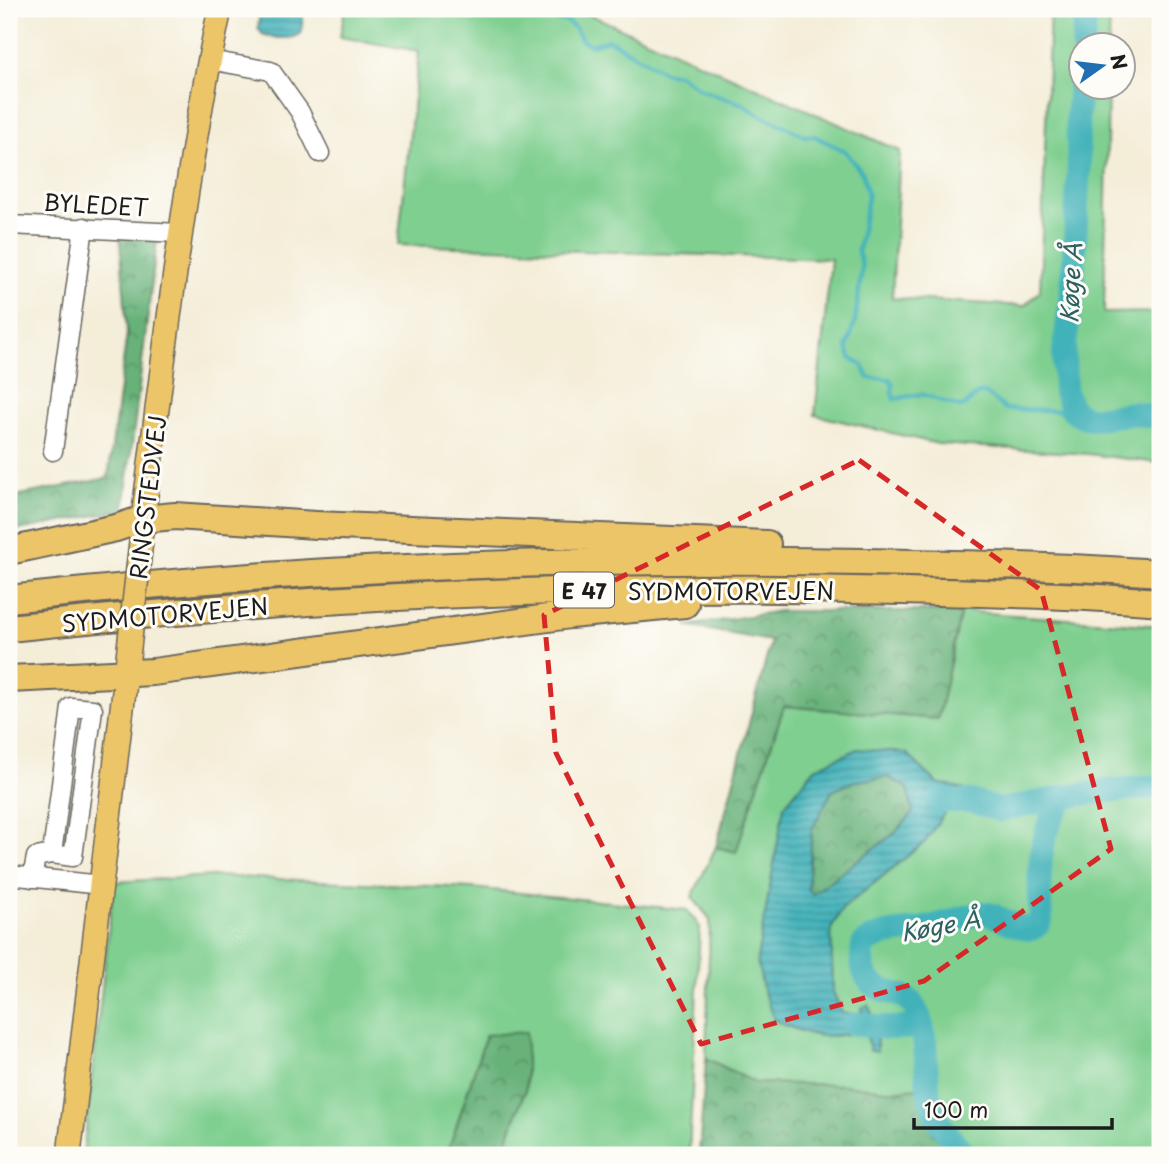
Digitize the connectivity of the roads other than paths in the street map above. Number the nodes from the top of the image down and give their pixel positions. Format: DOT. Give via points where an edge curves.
graph roads {
  1 [pos="220,9"];
  2 [pos="209,60"];
  3 [pos="320,153"];
  4 [pos="9,225"];
  5 [pos="84,227"];
  6 [pos="180,233"];
  7 [pos="53,451"];
  8 [pos="142,530"];
  9 [pos="9,551"];
  10 [pos="1044,566"];
  11 [pos="1160,573"];
  12 [pos="1023,594"];
  13 [pos="9,599"];
  14 [pos="1160,602"];
  15 [pos="9,628"];
  16 [pos="127,665"];
  17 [pos="9,679"];
  18 [pos="52,854"];
  19 [pos="9,876"];
  20 [pos="32,878"];
  21 [pos="101,885"];
  22 [pos="69,1155"];
  1 -- 2 [label="main road, RINGSTEDVEJ"];
  2 -- 3 [label="street" via="271,71 300,112"];
  2 -- 6 [label="main road, RINGSTEDVEJ"];
  4 -- 5 [label="street, BYLEDET"];
  5 -- 6 [label="street, BYLEDET"];
  5 -- 7 [label="street"];
  6 -- 8 [label="main road, RINGSTEDVEJ"];
  8 -- 9 [label="highway" via="116,528"];
  8 -- 10 [label="highway" via="175,516 954,551"];
  8 -- 16 [label="main road, RINGSTEDVEJ, bridge"];
  10 -- 11 [label="highway, SYDMOTORVEJEN / E 47"];
  10 -- 13 [label="highway, SYDMOTORVEJEN / E 47" via="555,562 251,576"];
  12 -- 14 [label="highway, SYDMOTORVEJEN / E 47"];
  12 -- 15 [label="highway, SYDMOTORVEJEN / E 47" via="773,587 572,590 247,606"];
  12 -- 16 [label="highway" via="981,604 706,602"];
  16 -- 17 [label="highway"];
  16 -- 21 [label="main road, RINGSTEDVEJ"];
  18 -- 18 [label="street" via="73,857 93,709 71,707"];
  18 -- 20 [label="street" via="36,857"];
  19 -- 20 [label="street"];
  20 -- 21 [label="street"];
  21 -- 22 [label="main road, RINGSTEDVEJ"];
}
